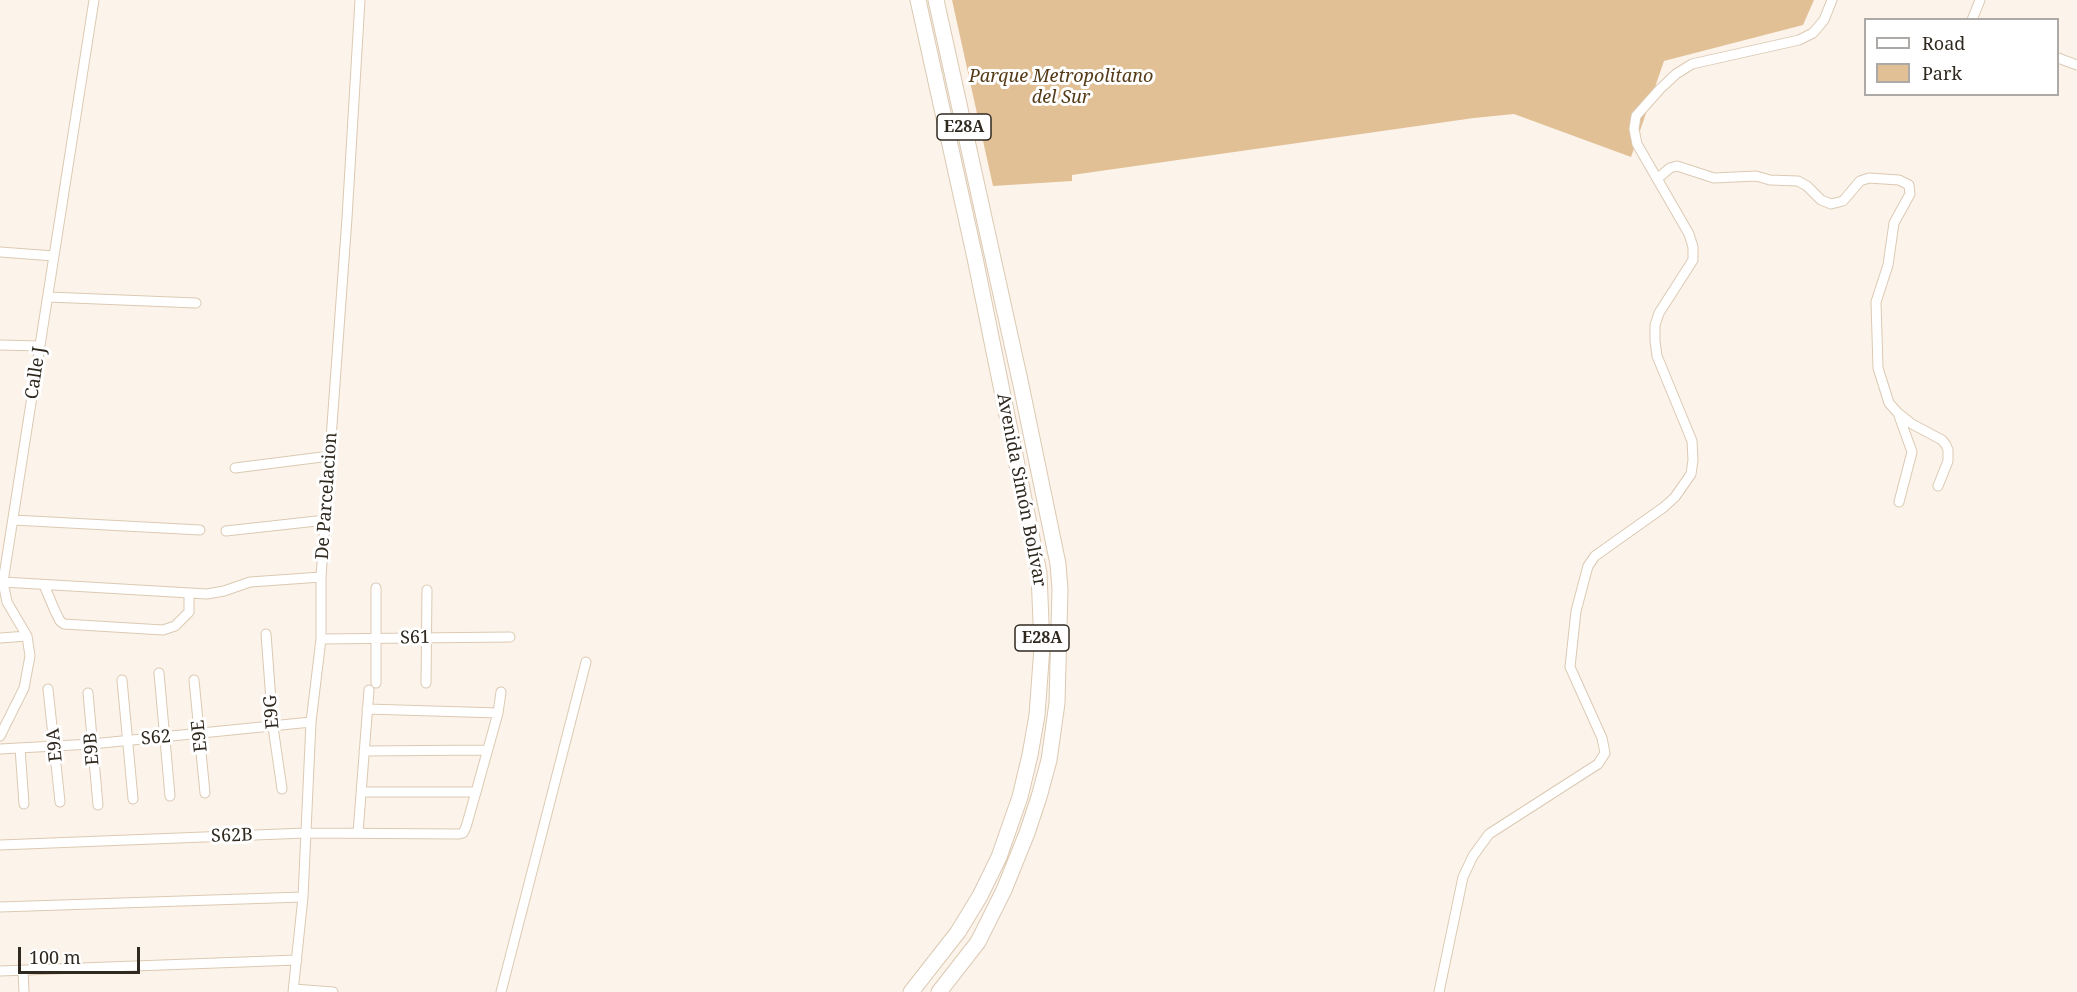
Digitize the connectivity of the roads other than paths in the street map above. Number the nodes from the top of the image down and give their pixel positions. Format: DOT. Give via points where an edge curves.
graph roads {
  1 [pos="94,0"];
  2 [pos="360,0"];
  3 [pos="918,0"];
  4 [pos="936,0"];
  5 [pos="1980,0"];
  6 [pos="1833,1"];
  7 [pos="1973,18"];
  8 [pos="2059,58"];
  9 [pos="2077,65"];
  10 [pos="1658,179"];
  11 [pos="0,252"];
  12 [pos="992,255"];
  13 [pos="54,256"];
  14 [pos="975,258"];
  15 [pos="48,297"];
  16 [pos="196,303"];
  17 [pos="0,345"];
  18 [pos="40,346"];
  19 [pos="1898,413"];
  20 [pos="330,456"];
  21 [pos="236,468"];
  22 [pos="1938,486"];
  23 [pos="1899,502"];
  24 [pos="13,520"];
  25 [pos="326,520"];
  26 [pos="200,530"];
  27 [pos="226,531"];
  28 [pos="321,577"];
  29 [pos="3,582"];
  30 [pos="44,585"];
  31 [pos="376,588"];
  32 [pos="427,590"];
  33 [pos="189,593"];
  34 [pos="266,634"];
  35 [pos="27,636"];
  36 [pos="510,637"];
  37 [pos="0,638"];
  38 [pos="426,638"];
  39 [pos="321,639"];
  40 [pos="377,639"];
  41 [pos="586,662"];
  42 [pos="159,673"];
  43 [pos="122,680"];
  44 [pos="194,680"];
  45 [pos="426,683"];
  46 [pos="48,689"];
  47 [pos="501,692"];
  48 [pos="88,693"];
  49 [pos="367,709"];
  50 [pos="498,713"];
  51 [pos="311,722"];
  52 [pos="273,727"];
  53 [pos="199,734"];
  54 [pos="0,736"];
  55 [pos="165,737"];
  56 [pos="128,741"];
  57 [pos="92,744"];
  58 [pos="55,746"];
  59 [pos="20,748"];
  60 [pos="0,749"];
  61 [pos="487,750"];
  62 [pos="364,751"];
  63 [pos="282,789"];
  64 [pos="362,792"];
  65 [pos="476,792"];
  66 [pos="206,793"];
  67 [pos="170,796"];
  68 [pos="134,799"];
  69 [pos="60,802"];
  70 [pos="24,804"];
  71 [pos="98,805"];
  72 [pos="306,833"];
  73 [pos="358,833"];
  74 [pos="0,845"];
  75 [pos="303,897"];
  76 [pos="0,907"];
  77 [pos="297,960"];
  78 [pos="0,971"];
  79 [pos="23,971"];
  80 [pos="293,990"];
  81 [pos="24,992"];
  82 [pos="333,992"];
  83 [pos="501,992"];
  84 [pos="911,992"];
  85 [pos="939,992"];
  86 [pos="1439,992"];
  1 -- 13 [label="street, Calle J"];
  2 -- 20 [label="street, De Parcelacion"];
  3 -- 14 [label="highway, Avenida Simón Bolívar / E28A"];
  4 -- 12 [label="highway, Avenida Simón Bolívar / E28A"];
  5 -- 7 [label="street"];
  6 -- 10 [label="street" via="1813,33 1799,40 1692,64 1660,89 1636,116 1634,129 1637,144"];
  8 -- 9 [label="street"];
  10 -- 19 [label="street" via="1677,166 1714,178 1756,176 1798,181 1831,204 1843,201 1860,181 1869,178 1899,180 1909,185 1910,194 1894,223 1888,265 1876,302 1878,368 1889,403"];
  10 -- 86 [label="street" via="1693,247 1693,260 1655,325 1661,366 1692,441 1691,474 1664,507 1595,556 1588,566 1576,611 1570,667 1605,753 1598,764 1489,834 1478,849 1463,877"];
  11 -- 13 [label="street"];
  12 -- 14 [label="highway"];
  12 -- 85 [label="highway, Avenida Simón Bolívar / E28A" via="1058,564 1057,703 1039,797 1004,890 978,942"];
  13 -- 15 [label="street, Calle J"];
  14 -- 84 [label="highway, Avenida Simón Bolívar / E28A" via="1040,573 1041,676 1030,756 999,857 958,932"];
  15 -- 16 [label="street"];
  15 -- 18 [label="street, Calle J"];
  17 -- 18 [label="street"];
  18 -- 24 [label="street, Calle J"];
  19 -- 22 [label="street" via="1946,445 1948,461"];
  19 -- 23 [label="street" via="1912,452"];
  20 -- 21 [label="street"];
  20 -- 25 [label="street, De Parcelacion"];
  24 -- 26 [label="street"];
  24 -- 29 [label="street, Calle J"];
  25 -- 27 [label="street"];
  25 -- 28 [label="street, De Parcelacion"];
  28 -- 33 [label="street" via="250,582 215,593"];
  28 -- 39 [label="street, De Parcelacion"];
  29 -- 30 [label="street"];
  29 -- 35 [label="street, Calle J" via="7,602"];
  30 -- 33 [label="street"];
  30 -- 33 [label="street" via="64,624 153,630 169,629 182,620 189,612"];
  31 -- 40 [label="street"];
  32 -- 38 [label="street"];
  34 -- 52 [label="street, E9G"];
  35 -- 37 [label="street"];
  35 -- 54 [label="street, Calle J" via="30,656 24,688"];
  36 -- 38 [label="street, S61"];
  38 -- 40 [label="street, S61"];
  38 -- 45 [label="street"];
  39 -- 40 [label="street, S61"];
  39 -- 51 [label="street, De Parcelacion"];
  40 -- 49 [label="street"];
  41 -- 83 [label="street"];
  42 -- 55 [label="street"];
  43 -- 56 [label="street"];
  44 -- 53 [label="street, E9E"];
  46 -- 58 [label="street, E9A"];
  47 -- 50 [label="street"];
  48 -- 57 [label="street, E9B"];
  49 -- 50 [label="street"];
  49 -- 62 [label="street"];
  50 -- 61 [label="street"];
  51 -- 52 [label="street, S62"];
  51 -- 72 [label="street, De Parcelacion"];
  52 -- 53 [label="street, S62"];
  52 -- 63 [label="street, E9G"];
  53 -- 55 [label="street, S62"];
  53 -- 66 [label="street, E9E"];
  55 -- 56 [label="street, S62"];
  55 -- 67 [label="street"];
  56 -- 57 [label="street, S62"];
  56 -- 68 [label="street"];
  57 -- 58 [label="street, S62"];
  57 -- 71 [label="street, E9B"];
  58 -- 59 [label="street, S62"];
  58 -- 69 [label="street, E9A"];
  59 -- 60 [label="street, S62"];
  59 -- 70 [label="street"];
  61 -- 62 [label="street"];
  61 -- 65 [label="street"];
  62 -- 64 [label="street"];
  64 -- 65 [label="street"];
  64 -- 73 [label="street"];
  65 -- 73 [label="street, S62B" via="463,833"];
  72 -- 73 [label="street, S62B"];
  72 -- 74 [label="street, S62B"];
  72 -- 75 [label="street, De Parcelacion"];
  75 -- 76 [label="street"];
  75 -- 77 [label="street, De Parcelacion"];
  77 -- 79 [label="street"];
  77 -- 80 [label="street, De Parcelacion"];
  78 -- 79 [label="street"];
  79 -- 81 [label="street"];
  80 -- 82 [label="street"];
}
